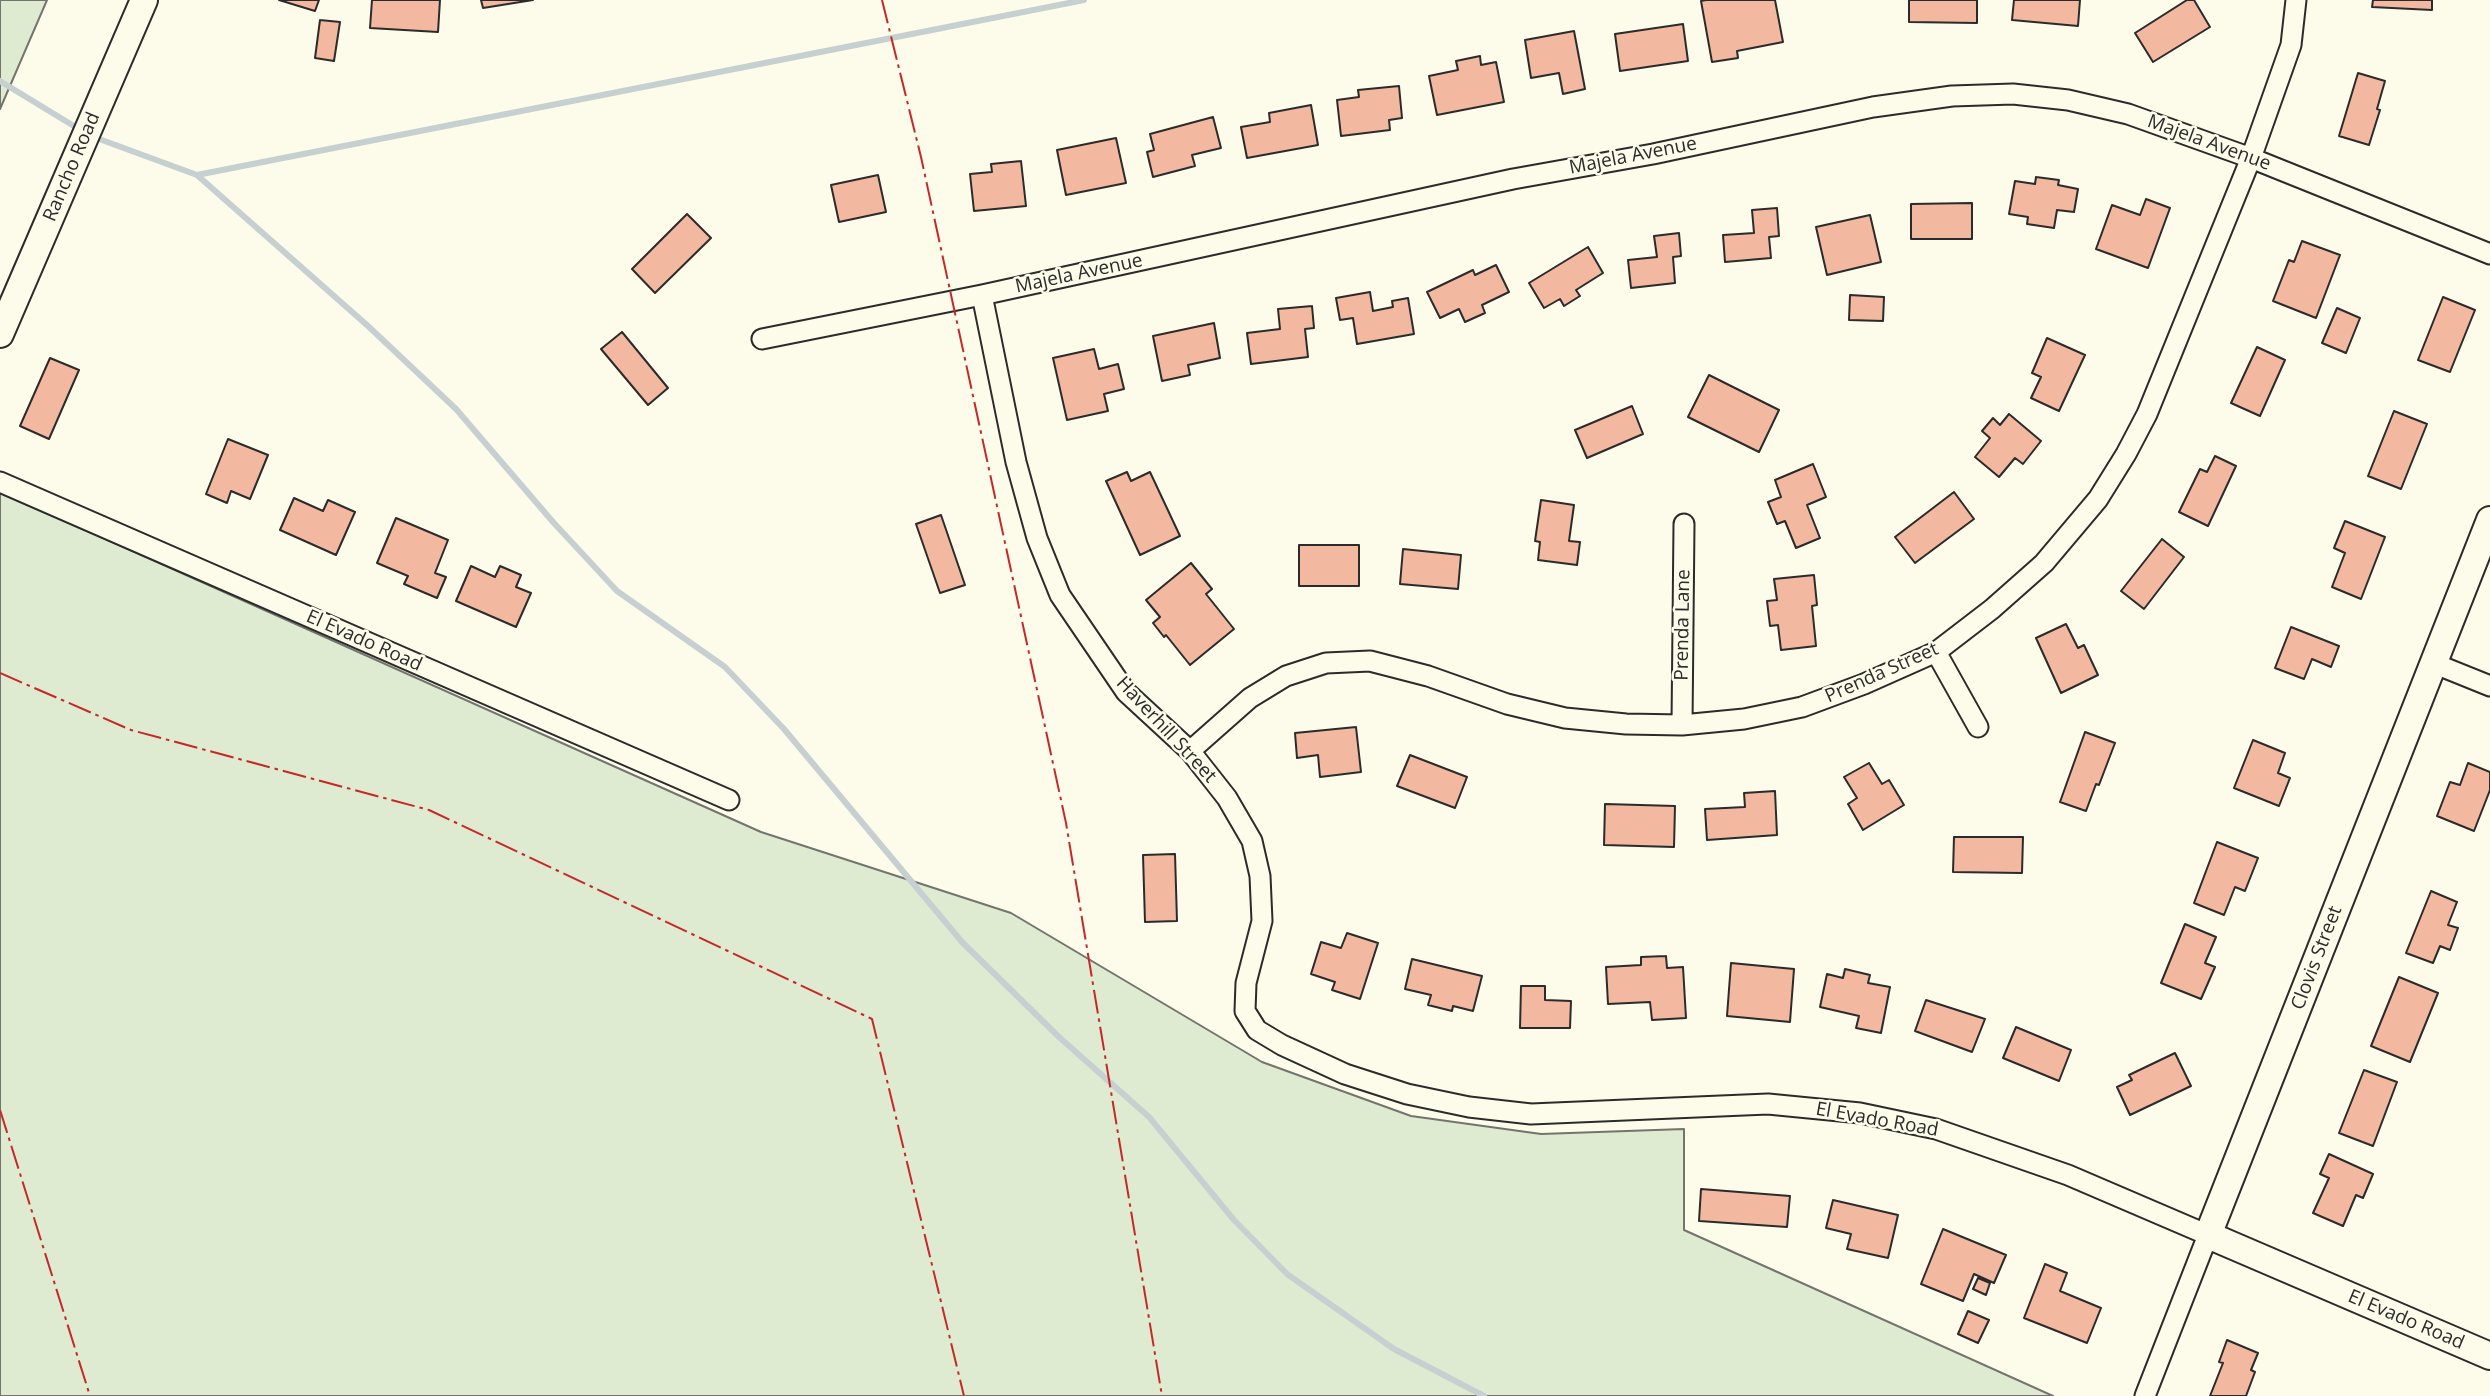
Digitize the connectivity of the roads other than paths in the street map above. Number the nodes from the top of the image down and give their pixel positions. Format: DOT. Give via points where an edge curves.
graph roads {
  1 [pos="144,0"];
  2 [pos="2296,0"];
  3 [pos="2252,158"];
  4 [pos="2490,254"];
  5 [pos="982,295"];
  6 [pos="0,334"];
  7 [pos="762,338"];
  8 [pos="0,482"];
  9 [pos="2490,520"];
  10 [pos="1684,524"];
  11 [pos="1936,652"];
  12 [pos="2433,663"];
  13 [pos="2490,686"];
  14 [pos="1682,725"];
  15 [pos="1978,727"];
  16 [pos="1190,751"];
  17 [pos="729,800"];
  18 [pos="1245,1011"];
  19 [pos="2208,1235"];
  20 [pos="2490,1356"];
  21 [pos="2145,1396"];
  1 -- 6 [label="street, Rancho Road"];
  2 -- 3 [label="street, Prenda Street" via="2291,45"];
  3 -- 4 [label="street, Majela Avenue"];
  3 -- 5 [label="street, Majela Avenue" via="2128,114 2068,100 2013,94 1952,96 1873,107 1513,179"];
  3 -- 11 [label="street, Prenda Street" via="2147,414 2098,499 2044,563"];
  5 -- 7 [label="street, Majela Avenue"];
  5 -- 16 [label="street, Haverhill Street" via="1016,462 1037,538 1059,594 1126,692"];
  8 -- 17 [label="street, El Evado Road"];
  9 -- 12 [label="street, Clovis Street"];
  10 -- 14 [label="street, Prenda Lane"];
  11 -- 14 [label="street, Prenda Street" via="1802,707"];
  11 -- 15 [label="street"];
  12 -- 13 [label="street"];
  12 -- 19 [label="street, Clovis Street"];
  14 -- 16 [label="street, Prenda Street" via="1565,718 1370,661 1326,663 1286,676 1250,698"];
  16 -- 18 [label="street, Haverhill Street" via="1227,797 1252,841 1260,876 1262,921 1246,983"];
  18 -- 19 [label="street, El Evado Road" via="1257,1030 1282,1045 1345,1074 1407,1094 1531,1114 1768,1104 1860,1113 1936,1129 2011,1154"];
  19 -- 20 [label="street, El Evado Road"];
  19 -- 21 [label="street, Clovis Street"];
}
